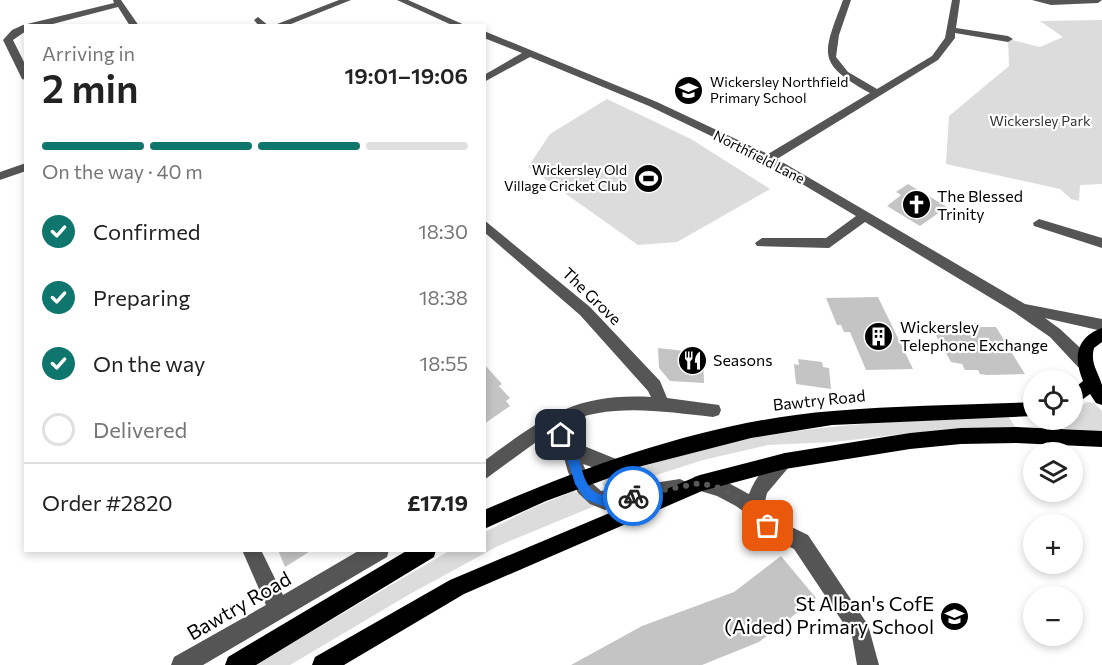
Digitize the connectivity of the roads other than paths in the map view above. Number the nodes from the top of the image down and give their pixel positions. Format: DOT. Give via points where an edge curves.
graph roads {
  1 [pos="347,0"];
  2 [pos="401,0"];
  3 [pos="428,0"];
  4 [pos="847,0"];
  5 [pos="956,0"];
  6 [pos="1036,0"];
  7 [pos="1098,0"];
  8 [pos="118,2"];
  9 [pos="416,6"];
  10 [pos="39,24"];
  11 [pos="134,24"];
  12 [pos="281,24"];
  13 [pos="458,24"];
  14 [pos="24,28"];
  15 [pos="951,30"];
  16 [pos="486,35"];
  17 [pos="1008,39"];
  18 [pos="530,53"];
  19 [pos="24,73"];
  20 [pos="486,78"];
  21 [pos="877,93"];
  22 [pos="769,159"];
  23 [pos="24,168"];
  24 [pos="0,176"];
  25 [pos="865,216"];
  26 [pos="1039,223"];
  27 [pos="486,226"];
  28 [pos="762,243"];
  29 [pos="1102,243"];
  30 [pos="1019,308"];
  31 [pos="1102,325"];
  32 [pos="1102,334"];
  33 [pos="1084,362"];
  34 [pos="1092,383"];
  35 [pos="1083,391"];
  36 [pos="1102,398"];
  37 [pos="660,405"];
  38 [pos="1023,409"];
  39 [pos="713,410"];
  40 [pos="552,422"];
  41 [pos="1102,439"];
  42 [pos="569,446"];
  43 [pos="785,461"];
  44 [pos="615,467"];
  45 [pos="486,471"];
  46 [pos="580,480"];
  47 [pos="694,485"];
  48 [pos="754,508"];
  49 [pos="486,518"];
  50 [pos="252,552"];
  51 [pos="378,552"];
  52 [pos="425,552"];
  53 [pos="279,609"];
  54 [pos="182,665"];
  55 [pos="236,665"];
  56 [pos="323,665"];
  57 [pos="868,665"];
  1 -- 12 [label="street"];
  2 -- 9 [label="street"];
  3 -- 9 [label="street"];
  4 -- 21 [label="street" via="830,57 846,76"];
  5 -- 15 [label="street"];
  6 -- 7 [label="street"];
  8 -- 10 [label="street"];
  8 -- 11 [label="street"];
  9 -- 13 [label="street"];
  14 -- 19 [label="street" via="8,40"];
  15 -- 17 [label="street"];
  15 -- 21 [label="street" via="948,44 935,58"];
  16 -- 18 [label="street, Northfield Lane"];
  18 -- 20 [label="street"];
  18 -- 22 [label="street, Northfield Lane" via="653,104"];
  21 -- 22 [label="street"];
  22 -- 25 [label="street, Northfield Lane"];
  23 -- 24 [label="street"];
  25 -- 28 [label="street" via="829,243"];
  25 -- 30 [label="street, Northfield Lane"];
  26 -- 29 [label="street"];
  27 -- 37 [label="street, The Grove" via="585,311 654,386"];
  30 -- 31 [label="street, Northfield Lane"];
  30 -- 33 [label="street, Northfield Lane" via="1056,333"];
  32 -- 33 [label="main road" via="1087,345"];
  33 -- 34 [label="main road"];
  34 -- 35 [label="main road"];
  34 -- 36 [label="main road"];
  37 -- 39 [label="street"];
  37 -- 40 [label="street" via="607,405"];
  38 -- 44 [label="main road, Bawtry Road" via="799,422 727,435"];
  40 -- 42 [label="street"];
  40 -- 45 [label="street"];
  41 -- 43 [label="main road" via="961,436"];
  42 -- 44 [label="street" via="584,457"];
  42 -- 46 [label="street"];
  43 -- 47 [label="main road"];
  43 -- 48 [label="street" via="761,485"];
  44 -- 46 [label="main road, Bawtry Road"];
  46 -- 47 [label="street" via="589,495 605,501"];
  46 -- 49 [label="main road, Bawtry Road"];
  47 -- 48 [label="street" via="720,488"];
  47 -- 56 [label="main road" via="457,587"];
  48 -- 57 [label="street" via="768,526 807,549 861,632"];
  50 -- 53 [label="street"];
  51 -- 53 [label="street, Bawtry Road"];
  52 -- 55 [label="main road"];
  53 -- 54 [label="street, Bawtry Road"];
}
